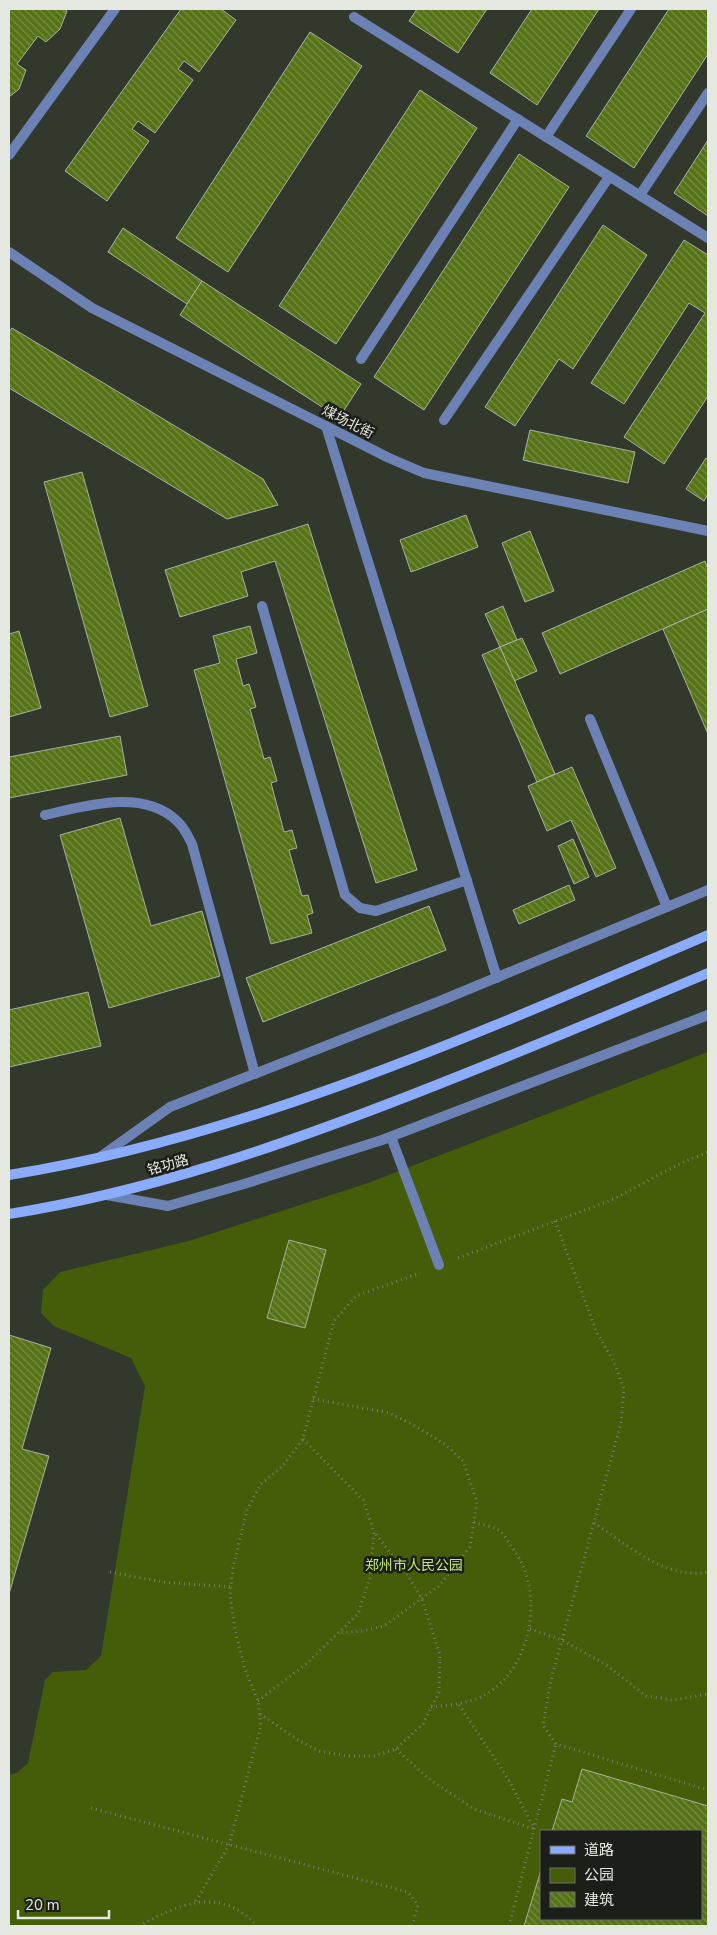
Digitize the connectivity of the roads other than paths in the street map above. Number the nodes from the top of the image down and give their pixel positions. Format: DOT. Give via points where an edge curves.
graph roads {
  1 [pos="115,9"];
  2 [pos="631,9"];
  3 [pos="354,17"];
  4 [pos="708,93"];
  5 [pos="518,119"];
  6 [pos="546,137"];
  7 [pos="9,155"];
  8 [pos="609,177"];
  9 [pos="640,195"];
  10 [pos="708,238"];
  11 [pos="9,252"];
  12 [pos="361,360"];
  13 [pos="444,420"];
  14 [pos="326,426"];
  15 [pos="708,532"];
  16 [pos="262,606"];
  17 [pos="590,719"];
  18 [pos="45,815"];
  19 [pos="467,880"];
  20 [pos="708,890"];
  21 [pos="667,907"];
  22 [pos="708,935"];
  23 [pos="708,973"];
  24 [pos="498,978"];
  25 [pos="708,1015"];
  26 [pos="255,1074"];
  27 [pos="390,1137"];
  28 [pos="98,1158"];
  29 [pos="9,1174"];
  30 [pos="107,1195"];
  31 [pos="9,1214"];
  32 [pos="438,1265"];
  1 -- 7 [label="street"];
  2 -- 6 [label="street"];
  3 -- 5 [label="street"];
  4 -- 9 [label="street"];
  5 -- 6 [label="street"];
  5 -- 12 [label="street"];
  6 -- 8 [label="street"];
  8 -- 9 [label="street"];
  8 -- 13 [label="street"];
  9 -- 10 [label="street"];
  11 -- 14 [label="street, 煤场北街" via="92,308"];
  14 -- 15 [label="street, 煤场北街" via="424,473"];
  14 -- 19 [label="street"];
  16 -- 19 [label="street" via="345,895 360,908 376,911"];
  17 -- 21 [label="street"];
  18 -- 26 [label="street" via="106,802 132,802 163,810 178,822 192,844"];
  19 -- 24 [label="street"];
  20 -- 21 [label="street"];
  21 -- 24 [label="street"];
  22 -- 28 [label="main road, 铭功路" via="525,1013 320,1093"];
  23 -- 30 [label="main road, 铭功路" via="331,1126 208,1168"];
  24 -- 26 [label="street"];
  25 -- 27 [label="street"];
  26 -- 28 [label="street" via="170,1107"];
  27 -- 30 [label="street" via="168,1206"];
  27 -- 32 [label="street"];
  28 -- 29 [label="main road, 铭功路"];
  30 -- 31 [label="main road, 铭功路"];
}
